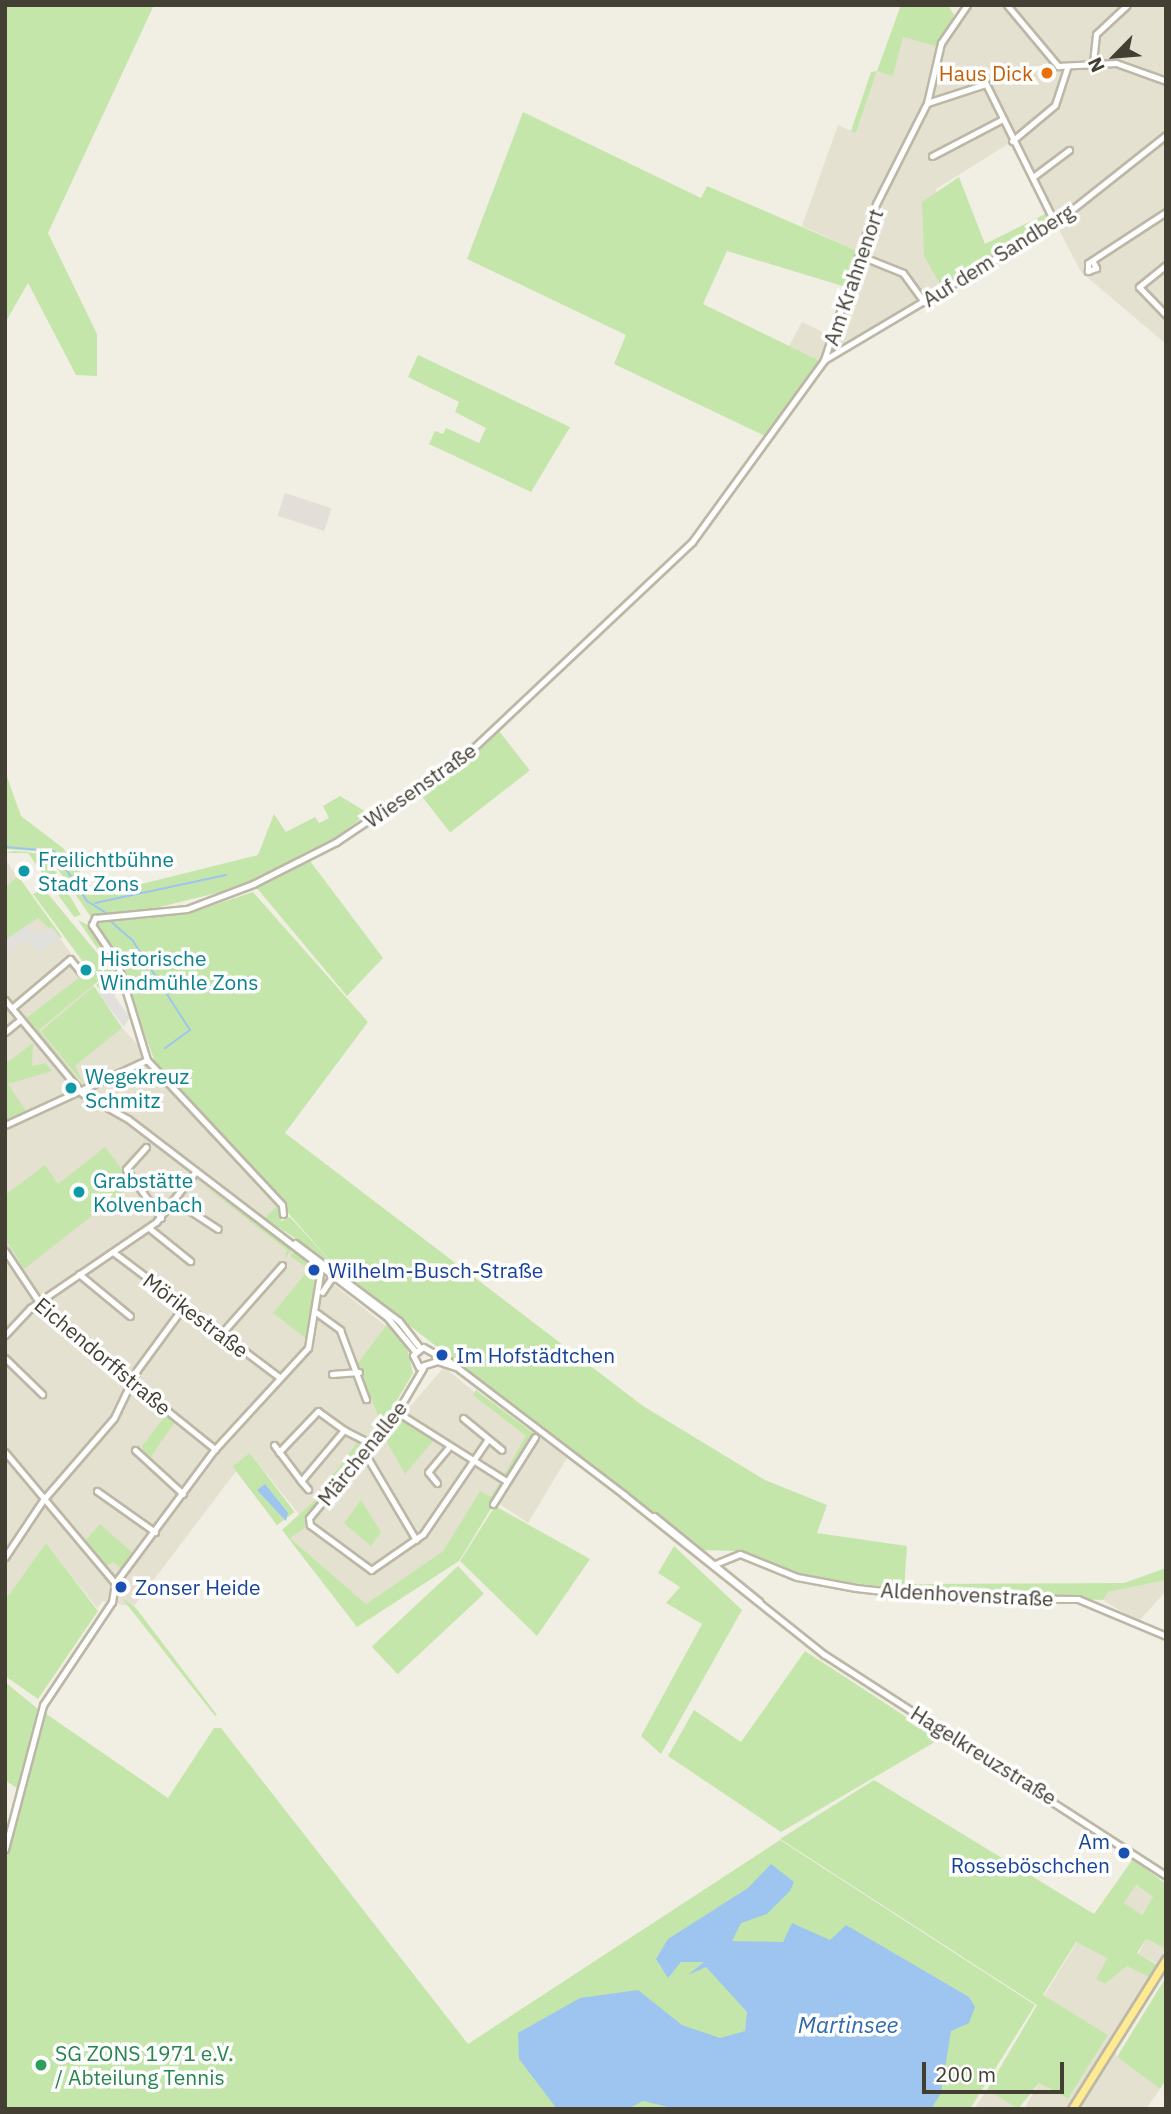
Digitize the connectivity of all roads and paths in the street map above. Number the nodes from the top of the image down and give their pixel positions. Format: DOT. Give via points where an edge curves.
graph roads {
  1 [pos="967,5"];
  2 [pos="1007,5"];
  3 [pos="1127,5"];
  4 [pos="1093,63"];
  5 [pos="1067,68"];
  6 [pos="1166,81"];
  7 [pos="927,103"];
  8 [pos="1001,120"];
  9 [pos="1166,135"];
  10 [pos="1012,141"];
  11 [pos="1069,150"];
  12 [pos="932,156"];
  13 [pos="1033,177"];
  14 [pos="1166,212"];
  15 [pos="1055,223"];
  16 [pos="861,256"];
  17 [pos="1093,262"];
  18 [pos="1166,265"];
  19 [pos="924,302"];
  20 [pos="1166,315"];
  21 [pos="823,361"];
  22 [pos="81,972"];
  23 [pos="5,1000"];
  24 [pos="12,1008"];
  25 [pos="20,1020"];
  26 [pos="5,1032"];
  27 [pos="148,1060"];
  28 [pos="66,1079"];
  29 [pos="82,1093"];
  30 [pos="68,1094"];
  31 [pos="5,1125"];
  32 [pos="146,1147"];
  33 [pos="196,1171"];
  34 [pos="175,1201"];
  35 [pos="283,1214"];
  36 [pos="161,1217"];
  37 [pos="263,1221"];
  38 [pos="149,1228"];
  39 [pos="218,1229"];
  40 [pos="5,1251"];
  41 [pos="113,1252"];
  42 [pos="190,1261"];
  43 [pos="13,1264"];
  44 [pos="282,1265"];
  45 [pos="321,1268"];
  46 [pos="5,1269"];
  47 [pos="333,1273"];
  48 [pos="79,1274"];
  49 [pos="322,1281"];
  50 [pos="320,1294"];
  51 [pos="37,1304"];
  52 [pos="184,1306"];
  53 [pos="317,1313"];
  54 [pos="130,1316"];
  55 [pos="221,1334"];
  56 [pos="5,1335"];
  57 [pos="417,1349"];
  58 [pos="433,1355"];
  59 [pos="5,1358"];
  60 [pos="432,1362"];
  61 [pos="416,1365"];
  62 [pos="456,1367"];
  63 [pos="423,1368"];
  64 [pos="359,1372"];
  65 [pos="332,1374"];
  66 [pos="280,1378"];
  67 [pos="132,1381"];
  68 [pos="414,1385"];
  69 [pos="42,1394"];
  70 [pos="366,1399"];
  71 [pos="397,1412"];
  72 [pos="463,1418"];
  73 [pos="344,1430"];
  74 [pos="535,1437"];
  75 [pos="488,1438"];
  76 [pos="371,1444"];
  77 [pos="274,1446"];
  78 [pos="448,1448"];
  79 [pos="215,1449"];
  80 [pos="135,1450"];
  81 [pos="502,1450"];
  82 [pos="5,1452"];
  83 [pos="279,1452"];
  84 [pos="364,1452"];
  85 [pos="468,1462"];
  86 [pos="301,1481"];
  87 [pos="506,1481"];
  88 [pos="437,1483"];
  89 [pos="308,1489"];
  90 [pos="97,1492"];
  91 [pos="183,1494"];
  92 [pos="623,1494"];
  93 [pos="43,1500"];
  94 [pos="493,1504"];
  95 [pos="155,1532"];
  96 [pos="416,1540"];
  97 [pos="5,1557"];
  98 [pos="715,1564"];
  99 [pos="115,1583"];
  100 [pos="1166,1636"];
  101 [pos="801,1637"];
  102 [pos="5,1849"];
  103 [pos="1166,1876"];
  104 [pos="1166,1959"];
  105 [pos="1072,2109"];
  1 -- 7 [label="street, Am Krahnenort" via="941,43"];
  2 -- 5 [label="street" via="1050,61"];
  3 -- 4 [label="street" via="1096,34"];
  4 -- 5 [label="street"];
  4 -- 6 [label="street"];
  5 -- 10 [label="street" via="1055,105"];
  7 -- 8 [label="street" via="980,82"];
  7 -- 16 [label="street, Am Krahnenort" via="876,204"];
  8 -- 10 [label="street"];
  8 -- 12 [label="street"];
  9 -- 15 [label="street, Auf dem Sandberg"];
  10 -- 13 [label="street"];
  11 -- 13 [label="street"];
  13 -- 15 [label="street"];
  14 -- 17 [label="street"];
  15 -- 19 [label="street, Auf dem Sandberg"];
  16 -- 19 [label="street" via="903,273"];
  16 -- 21 [label="street, Am Krahnenort"];
  18 -- 20 [label="street" via="1139,287"];
  19 -- 21 [label="street, Auf dem Sandberg"];
  21 -- 27 [label="street, Wiesenstraße" via="692,542 467,754 335,842 253,884 187,909 95,918 92,925 117,962"];
  22 -- 24 [label="street" via="70,959"];
  23 -- 24 [label="street"];
  24 -- 25 [label="street"];
  25 -- 26 [label="street"];
  25 -- 28 [label="street"];
  27 -- 29 [label="street"];
  27 -- 35 [label="street" via="265,1186"];
  28 -- 29 [label="street"];
  28 -- 30 [label="street"];
  29 -- 30 [label="street"];
  29 -- 33 [label="street"];
  30 -- 31 [label="street"];
  32 -- 36 [label="street" via="126,1169"];
  33 -- 34 [label="street"];
  33 -- 37 [label="street"];
  34 -- 36 [label="street"];
  34 -- 39 [label="street"];
  36 -- 38 [label="street"];
  37 -- 45 [label="street"];
  37 -- 47 [label="street"];
  38 -- 41 [label="street"];
  38 -- 42 [label="street"];
  40 -- 43 [label="street, Eichendorffstraße"];
  41 -- 48 [label="street"];
  41 -- 52 [label="street, Mörikestraße"];
  43 -- 46 [label="street"];
  43 -- 51 [label="street, Eichendorffstraße"];
  44 -- 55 [label="street"];
  45 -- 47 [label="street"];
  45 -- 49 [label="street"];
  47 -- 49 [label="street"];
  47 -- 50 [label="street"];
  47 -- 57 [label="street" via="394,1322"];
  47 -- 57 [label="street" via="399,1321"];
  48 -- 51 [label="street"];
  48 -- 54 [label="street"];
  49 -- 50 [label="street"];
  50 -- 53 [label="street"];
  51 -- 56 [label="street"];
  51 -- 67 [label="street, Eichendorffstraße"];
  52 -- 55 [label="street, Mörikestraße"];
  52 -- 67 [label="street"];
  53 -- 64 [label="street" via="337,1325"];
  53 -- 66 [label="street" via="308,1348"];
  55 -- 66 [label="street, Mörikestraße"];
  57 -- 58 [label="street"];
  57 -- 61 [label="street, Märchenallee"];
  58 -- 60 [label="street"];
  58 -- 62 [label="street"];
  59 -- 69 [label="street"];
  60 -- 62 [label="street"];
  60 -- 63 [label="street"];
  61 -- 63 [label="street"];
  61 -- 68 [label="street, Märchenallee"];
  62 -- 92 [label="street"];
  63 -- 68 [label="street, Märchenallee"];
  64 -- 65 [label="street"];
  64 -- 70 [label="street"];
  66 -- 79 [label="street"];
  67 -- 79 [label="street, Eichendorffstraße"];
  67 -- 93 [label="street" via="98,1440"];
  68 -- 71 [label="street, Märchenallee"];
  71 -- 76 [label="street, Märchenallee"];
  71 -- 78 [label="street"];
  72 -- 75 [label="street"];
  73 -- 76 [label="street"];
  73 -- 83 [label="street" via="318,1411"];
  73 -- 86 [label="street"];
  74 -- 87 [label="street"];
  75 -- 81 [label="street"];
  75 -- 85 [label="street"];
  76 -- 84 [label="street, Märchenallee"];
  77 -- 83 [label="street"];
  78 -- 85 [label="street"];
  78 -- 88 [label="street" via="428,1472"];
  79 -- 91 [label="street"];
  80 -- 91 [label="street"];
  82 -- 93 [label="street"];
  83 -- 86 [label="street"];
  84 -- 96 [label="street"];
  84 -- 96 [label="street, Märchenallee" via="308,1521 366,1571"];
  85 -- 87 [label="street"];
  85 -- 96 [label="street"];
  86 -- 89 [label="street"];
  87 -- 94 [label="street"];
  90 -- 95 [label="street"];
  91 -- 95 [label="street"];
  92 -- 98 [label="street"];
  92 -- 101 [label="street, Hagelkreuzstraße"];
  93 -- 97 [label="street"];
  93 -- 99 [label="street"];
  95 -- 99 [label="street"];
  98 -- 100 [label="street, Aldenhovenstraße" via="740,1554 814,1581 920,1595 1078,1599"];
  98 -- 101 [label="street, Hagelkreuzstraße"];
  99 -- 102 [label="street" via="112,1602 43,1705"];
  101 -- 103 [label="street, Hagelkreuzstraße"];
  104 -- 105 [label="main road"];
}
